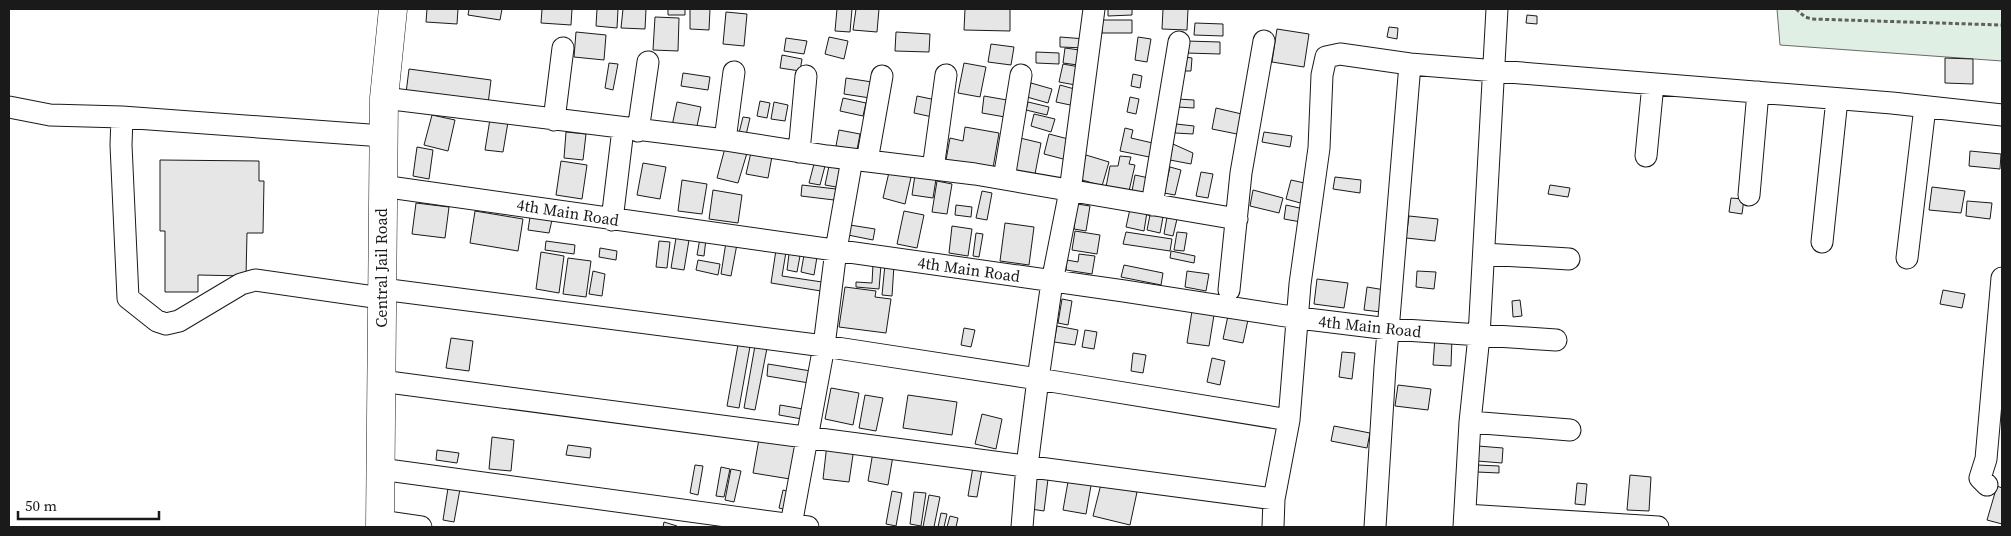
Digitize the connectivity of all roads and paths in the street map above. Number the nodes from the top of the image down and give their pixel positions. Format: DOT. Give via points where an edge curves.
graph roads {
  1 [pos="393,9"];
  2 [pos="1094,9"];
  3 [pos="1497,9"];
  4 [pos="1796,9"];
  5 [pos="2002,25"];
  6 [pos="1264,41"];
  7 [pos="1179,42"];
  8 [pos="563,48"];
  9 [pos="648,62"];
  10 [pos="1410,64"];
  11 [pos="1494,71"];
  12 [pos="734,72"];
  13 [pos="946,74"];
  14 [pos="1021,75"];
  15 [pos="806,76"];
  16 [pos="882,76"];
  17 [pos="1653,84"];
  18 [pos="1758,92"];
  19 [pos="384,98"];
  20 [pos="1838,99"];
  21 [pos="9,107"];
  22 [pos="1925,107"];
  23 [pos="2002,115"];
  24 [pos="122,117"];
  25 [pos="554,120"];
  26 [pos="630,130"];
  27 [pos="384,136"];
  28 [pos="725,140"];
  29 [pos="798,152"];
  30 [pos="1646,156"];
  31 [pos="859,160"];
  32 [pos="932,169"];
  33 [pos="1004,179"];
  34 [pos="382,186"];
  35 [pos="1070,190"];
  36 [pos="1749,195"];
  37 [pos="1152,205"];
  38 [pos="1237,219"];
  39 [pos="612,220"];
  40 [pos="1822,242"];
  41 [pos="836,250"];
  42 [pos="1484,254"];
  43 [pos="1906,258"];
  44 [pos="1569,260"];
  45 [pos="2002,278"];
  46 [pos="1052,282"];
  47 [pos="1229,290"];
  48 [pos="382,293"];
  49 [pos="1299,318"];
  50 [pos="1389,329"];
  51 [pos="1479,336"];
  52 [pos="1556,340"];
  53 [pos="824,346"];
  54 [pos="1038,379"];
  55 [pos="380,381"];
  56 [pos="1288,420"];
  57 [pos="1470,422"];
  58 [pos="1570,430"];
  59 [pos="807,437"];
  60 [pos="1027,466"];
  61 [pos="380,469"];
  62 [pos="1987,485"];
  63 [pos="1274,499"];
  64 [pos="1464,521"];
  65 [pos="380,524"];
  66 [pos="799,526"];
  67 [pos="421,527"];
  68 [pos="1022,527"];
  69 [pos="1273,527"];
  70 [pos="1375,527"];
  71 [pos="1658,527"];
  1 -- 19 [label="main road, Central Jail Road"];
  2 -- 35 [label="street"];
  3 -- 11 [label="street"];
  4 -- 5 [label="path" via="1812,20"];
  6 -- 38 [label="street" via="1241,173"];
  7 -- 37 [label="street"];
  8 -- 25 [label="street"];
  9 -- 26 [label="street"];
  10 -- 11 [label="street"];
  10 -- 49 [label="street" via="1340,54 1326,57 1322,75 1319,148 1300,284"];
  10 -- 50 [label="street"];
  11 -- 17 [label="street"];
  11 -- 42 [label="street"];
  12 -- 28 [label="street"];
  13 -- 32 [label="street"];
  14 -- 33 [label="street"];
  15 -- 29 [label="street"];
  16 -- 31 [label="street"];
  17 -- 18 [label="street"];
  17 -- 30 [label="street"];
  18 -- 20 [label="street"];
  18 -- 36 [label="street"];
  19 -- 25 [label="street"];
  19 -- 27 [label="main road, Central Jail Road"];
  20 -- 22 [label="street"];
  20 -- 40 [label="street"];
  21 -- 24 [label="street" via="50,115"];
  22 -- 23 [label="street"];
  22 -- 43 [label="street"];
  24 -- 27 [label="street"];
  24 -- 48 [label="street" via="128,298 157,321 166,324 179,321 241,284 256,280"];
  25 -- 26 [label="street"];
  26 -- 28 [label="street"];
  26 -- 39 [label="street"];
  27 -- 34 [label="main road, Central Jail Road"];
  28 -- 29 [label="street"];
  29 -- 31 [label="street"];
  31 -- 32 [label="street"];
  31 -- 41 [label="street"];
  32 -- 33 [label="street"];
  33 -- 35 [label="street"];
  34 -- 39 [label="street, 4th Main Road"];
  34 -- 48 [label="main road, Central Jail Road"];
  35 -- 37 [label="street"];
  35 -- 46 [label="street"];
  37 -- 38 [label="street"];
  38 -- 47 [label="street"];
  39 -- 41 [label="street, 4th Main Road"];
  41 -- 46 [label="street, 4th Main Road"];
  41 -- 53 [label="street"];
  42 -- 44 [label="street"];
  42 -- 51 [label="street"];
  45 -- 62 [label="street" via="1986,459 1980,478"];
  46 -- 49 [label="street, 4th Main Road"];
  46 -- 54 [label="street"];
  48 -- 53 [label="street"];
  48 -- 55 [label="main road, Central Jail Road"];
  49 -- 50 [label="street, 4th Main Road"];
  49 -- 56 [label="street"];
  50 -- 51 [label="street, 4th Main Road"];
  50 -- 70 [label="street"];
  51 -- 52 [label="street, 4th Main Road"];
  51 -- 57 [label="street"];
  53 -- 54 [label="street"];
  53 -- 59 [label="street"];
  54 -- 56 [label="street"];
  54 -- 60 [label="street"];
  55 -- 59 [label="street"];
  55 -- 61 [label="main road, Central Jail Road"];
  56 -- 63 [label="street"];
  57 -- 58 [label="street"];
  57 -- 64 [label="street"];
  59 -- 60 [label="street"];
  59 -- 66 [label="street"];
  60 -- 63 [label="street"];
  60 -- 68 [label="street"];
  61 -- 65 [label="main road, Central Jail Road"];
  61 -- 66 [label="street"];
  63 -- 69 [label="street"];
  64 -- 71 [label="street"];
  65 -- 67 [label="street"];
}
